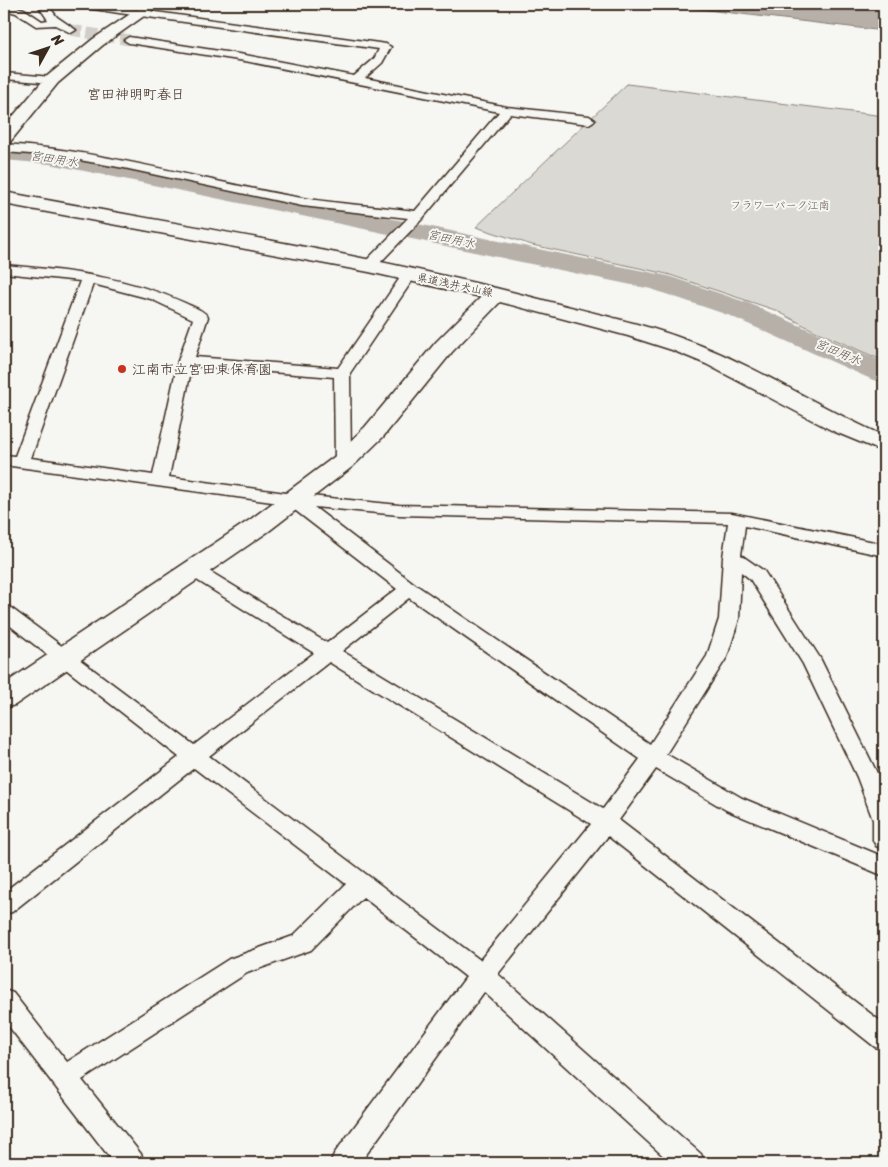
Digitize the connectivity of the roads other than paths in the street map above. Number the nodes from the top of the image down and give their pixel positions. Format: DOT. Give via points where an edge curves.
graph roads {
  1 [pos="42,4"];
  2 [pos="81,4"];
  3 [pos="154,4"];
  4 [pos="4,7"];
  5 [pos="138,14"];
  6 [pos="56,22"];
  7 [pos="71,30"];
  8 [pos="129,40"];
  9 [pos="4,76"];
  10 [pos="52,80"];
  11 [pos="358,80"];
  12 [pos="507,110"];
  13 [pos="589,120"];
  14 [pos="4,138"];
  15 [pos="4,148"];
  16 [pos="4,198"];
  17 [pos="414,219"];
  18 [pos="386,246"];
  19 [pos="369,266"];
  20 [pos="4,269"];
  21 [pos="409,275"];
  22 [pos="88,279"];
  23 [pos="496,294"];
  24 [pos="186,361"];
  25 [pos="342,373"];
  26 [pos="884,445"];
  27 [pos="12,461"];
  28 [pos="343,462"];
  29 [pos="160,480"];
  30 [pos="293,500"];
  31 [pos="736,519"];
  32 [pos="884,550"];
  33 [pos="732,557"];
  34 [pos="194,570"];
  35 [pos="409,589"];
  36 [pos="4,612"];
  37 [pos="330,653"];
  38 [pos="63,658"];
  39 [pos="4,698"];
  40 [pos="653,757"];
  41 [pos="195,758"];
  42 [pos="606,822"];
  43 [pos="884,840"];
  44 [pos="884,867"];
  45 [pos="361,884"];
  46 [pos="4,905"];
  47 [pos="482,975"];
  48 [pos="4,1002"];
  49 [pos="884,1040"];
  50 [pos="64,1078"];
  51 [pos="131,1163"];
  52 [pos="344,1163"];
  53 [pos="691,1163"];
  1 -- 6 [label="street"];
  2 -- 5 [label="street"];
  3 -- 5 [label="street"];
  4 -- 6 [label="street" via="20,11 40,24"];
  5 -- 10 [label="street"];
  5 -- 11 [label="street" via="386,47 378,61"];
  6 -- 7 [label="street"];
  8 -- 11 [label="street"];
  9 -- 10 [label="street"];
  10 -- 14 [label="street"];
  11 -- 12 [label="street"];
  12 -- 13 [label="street"];
  12 -- 17 [label="street"];
  15 -- 17 [label="street" via="57,152 302,202"];
  16 -- 19 [label="street, 県道浅井犬山線"];
  17 -- 18 [label="street"];
  18 -- 19 [label="street"];
  19 -- 21 [label="street, 県道浅井犬山線"];
  20 -- 22 [label="street"];
  21 -- 23 [label="street, 県道浅井犬山線"];
  21 -- 25 [label="street"];
  22 -- 24 [label="street" via="154,295 201,316"];
  22 -- 27 [label="street"];
  23 -- 26 [label="street, 県道浅井犬山線" via="680,345"];
  23 -- 28 [label="street" via="444,347 374,432"];
  24 -- 25 [label="street"];
  24 -- 29 [label="street"];
  25 -- 28 [label="street"];
  27 -- 29 [label="street"];
  28 -- 30 [label="street"];
  29 -- 30 [label="street"];
  30 -- 31 [label="street" via="399,510"];
  30 -- 34 [label="street"];
  30 -- 35 [label="street"];
  31 -- 32 [label="street"];
  31 -- 33 [label="street"];
  33 -- 40 [label="street" via="729,618 717,657"];
  33 -- 43 [label="street" via="757,575 813,663 868,777 884,820"];
  34 -- 37 [label="street"];
  34 -- 38 [label="street"];
  35 -- 37 [label="street"];
  35 -- 40 [label="street"];
  36 -- 38 [label="street"];
  37 -- 41 [label="street"];
  37 -- 42 [label="street"];
  38 -- 39 [label="street"];
  38 -- 41 [label="street"];
  40 -- 42 [label="street"];
  40 -- 44 [label="street" via="734,804"];
  41 -- 45 [label="street"];
  41 -- 46 [label="street"];
  42 -- 47 [label="street"];
  42 -- 49 [label="street"];
  45 -- 47 [label="street"];
  45 -- 50 [label="street" via="302,943 238,966"];
  47 -- 52 [label="street"];
  47 -- 53 [label="street"];
  48 -- 50 [label="street"];
  50 -- 51 [label="street"];
}
